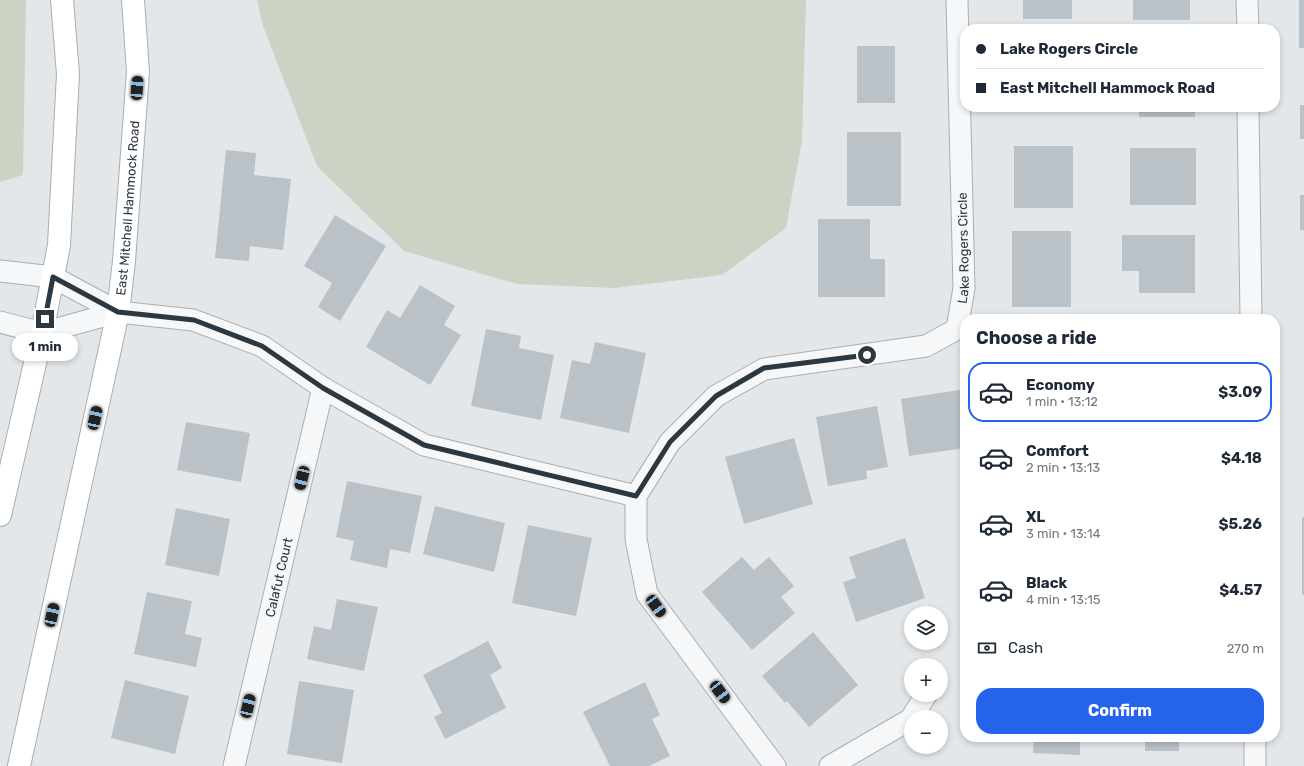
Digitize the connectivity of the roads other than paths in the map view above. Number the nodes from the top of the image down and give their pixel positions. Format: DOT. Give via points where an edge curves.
graph roads {
  1 [pos="62,0"];
  2 [pos="132,0"];
  3 [pos="957,0"];
  4 [pos="1247,0"];
  5 [pos="1248,24"];
  6 [pos="1248,112"];
  7 [pos="0,271"];
  8 [pos="53,277"];
  9 [pos="118,312"];
  10 [pos="1250,314"];
  11 [pos="0,322"];
  12 [pos="42,333"];
  13 [pos="323,388"];
  14 [pos="636,496"];
  15 [pos="0,515"];
  16 [pos="904,723"];
  17 [pos="1255,742"];
  18 [pos="19,766"];
  19 [pos="234,766"];
  20 [pos="775,766"];
  21 [pos="830,766"];
  22 [pos="1255,766"];
  1 -- 8 [label="street" via="68,74 59,245"];
  2 -- 9 [label="street, East Mitchell Hammock Road" via="138,72 126,247"];
  3 -- 14 [label="street, Lake Rogers Circle" via="964,288 957,328 926,346 764,368 716,396 670,442"];
  4 -- 5 [label="street"];
  6 -- 10 [label="street"];
  7 -- 8 [label="street"];
  8 -- 9 [label="street"];
  8 -- 12 [label="street"];
  9 -- 12 [label="street"];
  9 -- 13 [label="street" via="194,320 262,346"];
  9 -- 18 [label="street, East Mitchell Hammock Road"];
  11 -- 12 [label="street"];
  12 -- 15 [label="street"];
  13 -- 14 [label="street" via="424,445"];
  13 -- 19 [label="street, Calafut Court"];
  14 -- 20 [label="street" via="636,539 647,594"];
  16 -- 21 [label="street"];
  17 -- 22 [label="street"];
}
